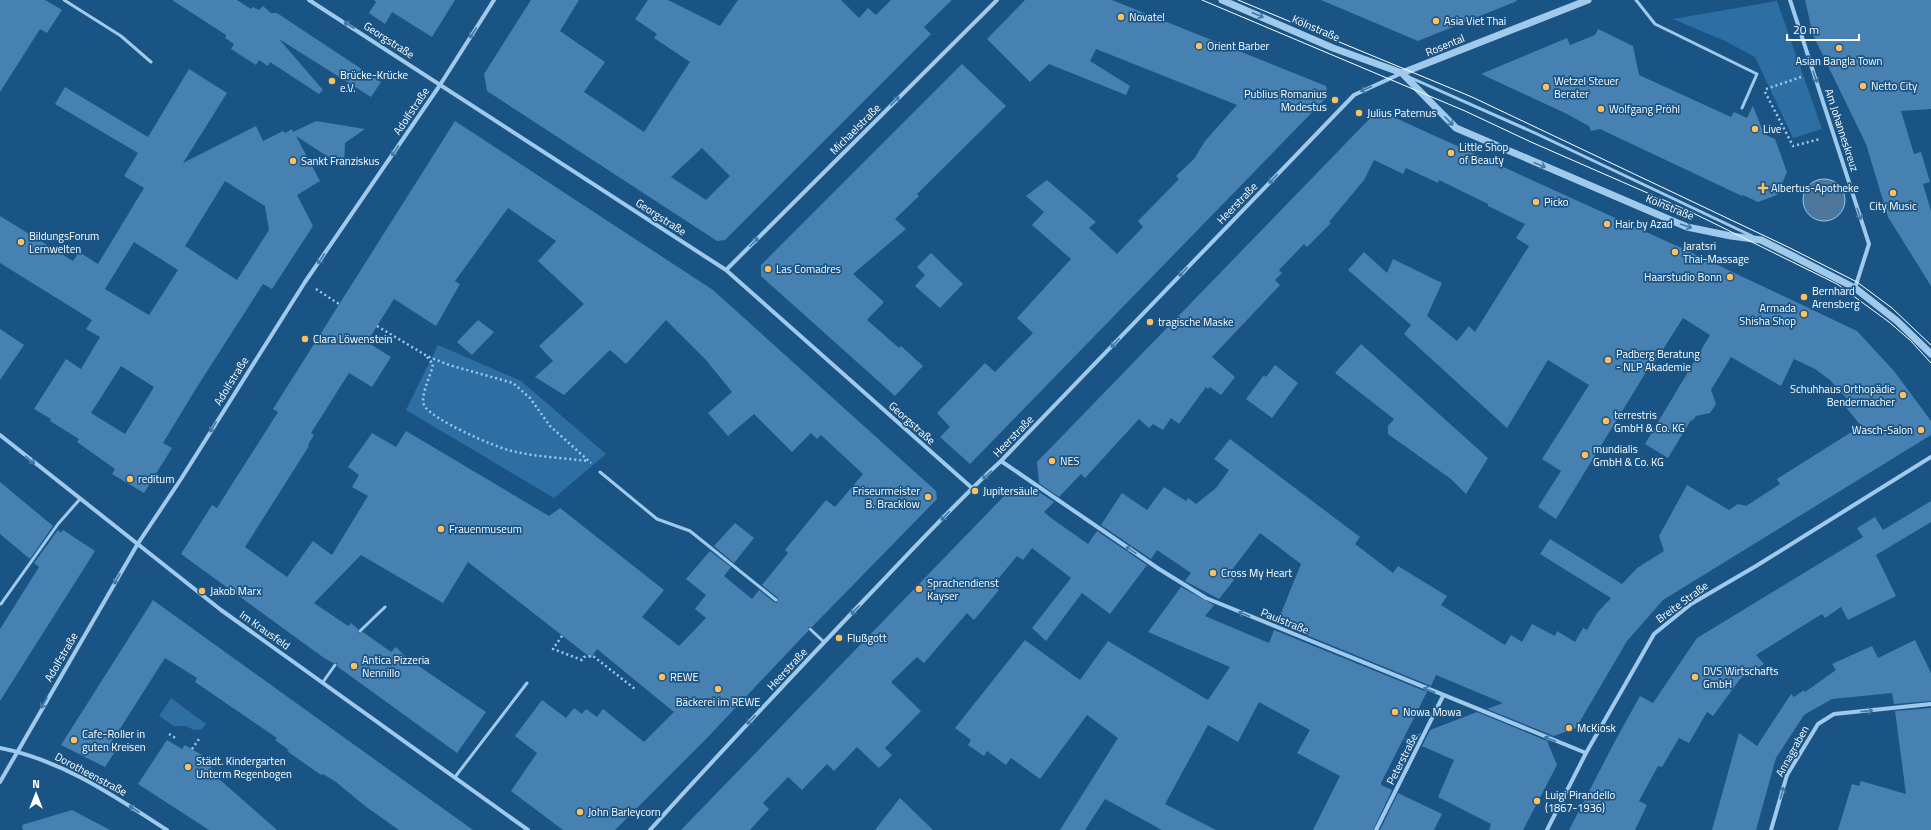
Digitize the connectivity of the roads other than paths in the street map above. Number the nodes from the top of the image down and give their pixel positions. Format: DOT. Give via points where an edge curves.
graph roads {
  1 [pos="64,0"];
  2 [pos="310,0"];
  3 [pos="494,0"];
  4 [pos="996,0"];
  5 [pos="1222,0"];
  6 [pos="1588,0"];
  7 [pos="1636,0"];
  8 [pos="1790,0"];
  9 [pos="151,62"];
  10 [pos="1402,73"];
  11 [pos="440,84"];
  12 [pos="1742,108"];
  13 [pos="1761,240"];
  14 [pos="726,270"];
  15 [pos="1856,288"];
  16 [pos="1931,354"];
  17 [pos="0,435"];
  18 [pos="1931,457"];
  19 [pos="1002,461"];
  20 [pos="600,472"];
  21 [pos="972,488"];
  22 [pos="80,499"];
  23 [pos="137,545"];
  24 [pos="776,600"];
  25 [pos="1,604"];
  26 [pos="385,607"];
  27 [pos="810,629"];
  28 [pos="360,631"];
  29 [pos="824,642"];
  30 [pos="335,665"];
  31 [pos="323,682"];
  32 [pos="527,683"];
  33 [pos="1443,696"];
  34 [pos="1931,704"];
  35 [pos="0,748"];
  36 [pos="16,751"];
  37 [pos="1586,753"];
  38 [pos="455,777"];
  39 [pos="0,782"];
  40 [pos="167,830"];
  41 [pos="528,830"];
  42 [pos="650,830"];
  43 [pos="1376,830"];
  44 [pos="1547,830"];
  45 [pos="1771,830"];
  1 -- 9 [label="lane" via="121,36"];
  11 -- 2 [label="street, Georgstraße, one-way"];
  3 -- 11 [label="street, Adolfstraße, one-way"];
  14 -- 4 [label="street, Michaelstraße, one-way"];
  5 -- 10 [label="street, Kölnstraße, one-way" via="1333,48"];
  6 -- 10 [label="street, Rosental"];
  7 -- 12 [label="lane" via="1655,24 1757,74"];
  8 -- 15 [label="street, Am Johanneskreuz, one-way" via="1869,244"];
  10 -- 13 [label="lane"];
  10 -- 13 [label="street, Kölnstraße, one-way" via="1456,128 1687,227"];
  10 -- 19 [label="street, Heerstraße, one-way" via="1354,94"];
  11 -- 14 [label="street, Georgstraße"];
  11 -- 23 [label="street, Adolfstraße, one-way" via="305,282"];
  13 -- 15 [label="street, Kölnstraße"];
  14 -- 21 [label="street, Georgstraße"];
  15 -- 16 [label="street, Kölnstraße" via="1897,321"];
  17 -- 22 [label="street, Im Krausfeld, one-way"];
  18 -- 37 [label="street, Breite Straße" via="1691,604 1654,634"];
  19 -- 21 [label="street, Heerstraße, one-way"];
  33 -- 19 [label="street, Paulstraße, one-way" via="1206,598 1159,569"];
  20 -- 24 [label="lane" via="657,519 690,530"];
  21 -- 29 [label="street, Heerstraße, one-way"];
  22 -- 23 [label="street, Im Krausfeld"];
  22 -- 25 [label="lane" via="58,524"];
  23 -- 31 [label="street, Im Krausfeld" via="221,610"];
  23 -- 36 [label="street, Adolfstraße, one-way"];
  26 -- 28 [label="lane"];
  27 -- 29 [label="lane"];
  29 -- 42 [label="street, Heerstraße, one-way"];
  30 -- 31 [label="lane"];
  31 -- 38 [label="street, Im Krausfeld"];
  32 -- 38 [label="lane"];
  37 -- 33 [label="street, Paulstraße, one-way"];
  33 -- 43 [label="street, Peterstraße"];
  45 -- 34 [label="street, Annagraben, one-way" via="1787,775 1818,724 1834,714"];
  35 -- 36 [label="street, Dorotheenstraße"];
  36 -- 39 [label="street, Adolfstraße"];
  40 -- 36 [label="street, Dorotheenstraße, one-way" via="109,792 51,762"];
  37 -- 44 [label="street, Breite Straße"];
  38 -- 41 [label="street, Im Krausfeld"];
}
